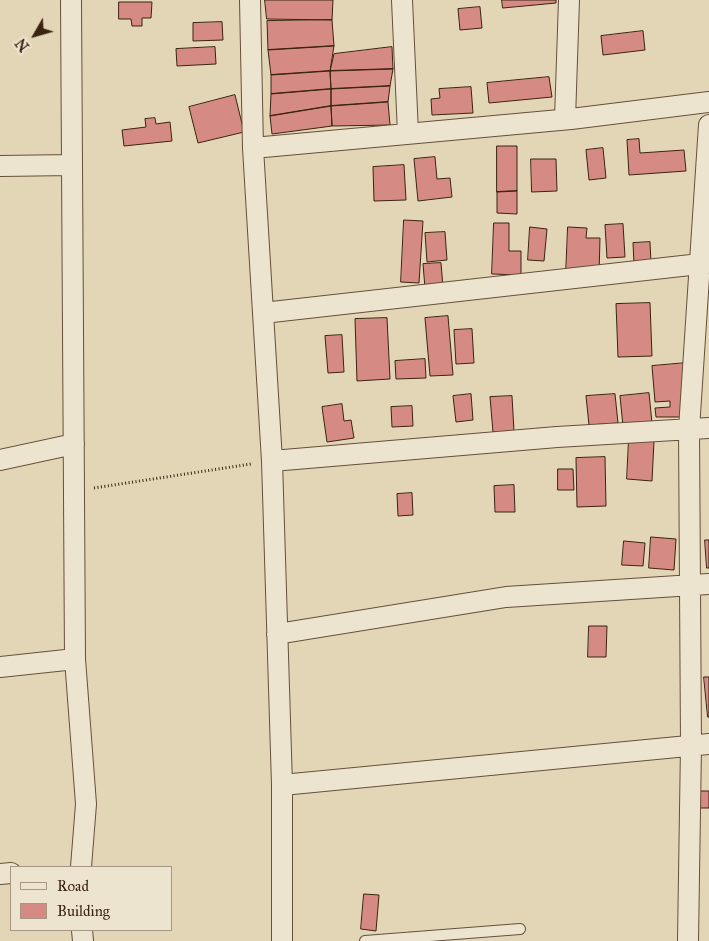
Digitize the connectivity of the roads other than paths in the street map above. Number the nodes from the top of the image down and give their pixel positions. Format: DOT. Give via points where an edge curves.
graph roads {
  1 [pos="71,0"];
  2 [pos="250,0"];
  3 [pos="402,0"];
  4 [pos="569,0"];
  5 [pos="709,102"];
  6 [pos="565,120"];
  7 [pos="709,125"];
  8 [pos="408,133"];
  9 [pos="253,148"];
  10 [pos="72,165"];
  11 [pos="0,166"];
  12 [pos="704,264"];
  13 [pos="263,312"];
  14 [pos="709,428"];
  15 [pos="689,429"];
  16 [pos="74,444"];
  17 [pos="0,460"];
  18 [pos="272,461"];
  19 [pos="699,585"];
  20 [pos="277,634"];
  21 [pos="75,659"];
  22 [pos="0,667"];
  23 [pos="700,745"];
  24 [pos="282,785"];
  25 [pos="81,866"];
  26 [pos="520,929"];
  27 [pos="282,941"];
  28 [pos="365,941"];
  29 [pos="688,941"];
  1 -- 10 [label="street"];
  2 -- 9 [label="street"];
  3 -- 8 [label="street"];
  4 -- 6 [label="street"];
  5 -- 6 [label="street"];
  6 -- 8 [label="street"];
  7 -- 12 [label="street"];
  8 -- 9 [label="street"];
  9 -- 13 [label="street"];
  10 -- 11 [label="street"];
  10 -- 16 [label="street"];
  12 -- 13 [label="street"];
  12 -- 15 [label="street"];
  13 -- 18 [label="street"];
  14 -- 15 [label="street"];
  15 -- 18 [label="street"];
  15 -- 19 [label="street"];
  16 -- 17 [label="street"];
  16 -- 21 [label="street"];
  18 -- 20 [label="street"];
  19 -- 20 [label="street" via="506,597"];
  19 -- 23 [label="street"];
  20 -- 24 [label="street"];
  21 -- 22 [label="street"];
  21 -- 25 [label="street" via="86,804"];
  23 -- 24 [label="street"];
  23 -- 29 [label="street"];
  24 -- 27 [label="street"];
  26 -- 28 [label="lane"];
}
